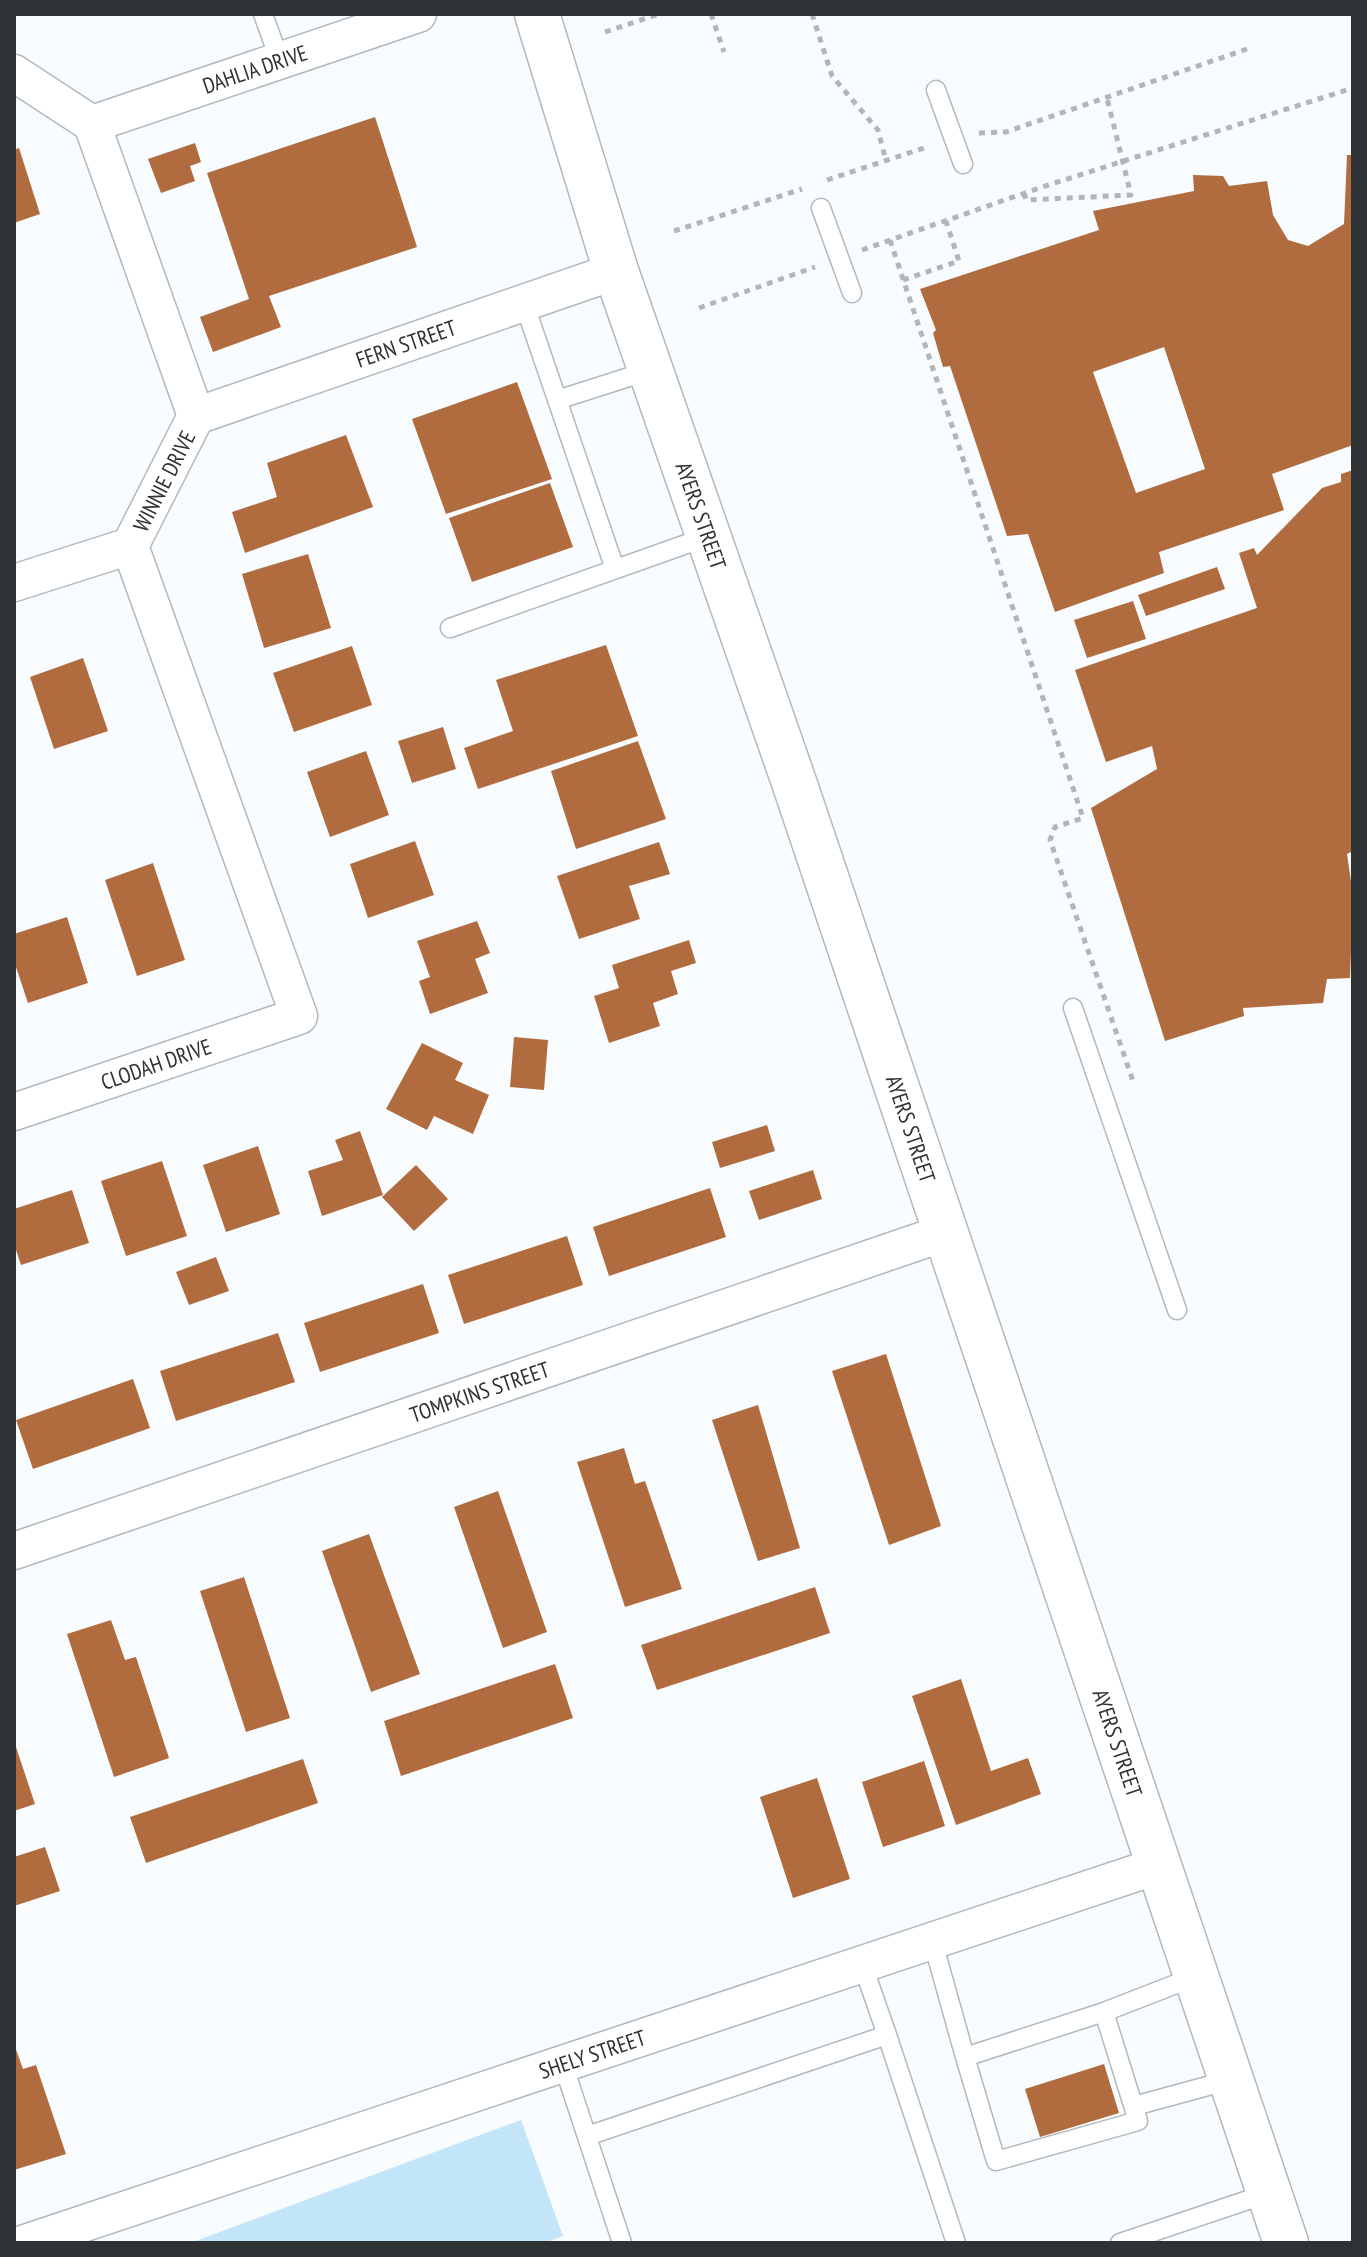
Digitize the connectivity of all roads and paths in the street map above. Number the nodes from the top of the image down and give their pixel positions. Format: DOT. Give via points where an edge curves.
graph roads {
  1 [pos="263,14"];
  2 [pos="418,14"];
  3 [pos="537,14"];
  4 [pos="659,14"];
  5 [pos="711,14"];
  6 [pos="812,14"];
  7 [pos="605,32"];
  8 [pos="724,52"];
  9 [pos="280,61"];
  10 [pos="14,73"];
  11 [pos="1353,88"];
  12 [pos="936,90"];
  13 [pos="1107,98"];
  14 [pos="92,124"];
  15 [pos="886,161"];
  16 [pos="1124,163"];
  17 [pos="963,164"];
  18 [pos="1024,193"];
  19 [pos="821,208"];
  20 [pos="946,221"];
  21 [pos="890,240"];
  22 [pos="839,259"];
  23 [pos="616,271"];
  24 [pos="903,280"];
  25 [pos="852,293"];
  26 [pos="524,303"];
  27 [pos="699,308"];
  28 [pos="651,370"];
  29 [pos="557,400"];
  30 [pos="196,416"];
  31 [pos="709,536"];
  32 [pos="130,546"];
  33 [pos="615,569"];
  34 [pos="14,583"];
  35 [pos="450,628"];
  36 [pos="1073,1008"];
  37 [pos="299,1016"];
  38 [pos="1133,1081"];
  39 [pos="14,1112"];
  40 [pos="944,1233"];
  41 [pos="1177,1310"];
  42 [pos="14,1551"];
  43 [pos="1160,1865"];
  44 [pos="932,1939"];
  45 [pos="862,1963"];
  46 [pos="1194,1977"];
  47 [pos="1104,2012"];
  48 [pos="887,2035"];
  49 [pos="965,2057"];
  50 [pos="563,2064"];
  51 [pos="1230,2080"];
  52 [pos="1134,2106"];
  53 [pos="587,2136"];
  54 [pos="1269,2193"];
  55 [pos="1155,2237"];
  56 [pos="42,2240"];
  57 [pos="622,2243"];
  58 [pos="956,2243"];
  59 [pos="1120,2243"];
  60 [pos="1286,2243"];
  1 -- 9 [label="lane"];
  2 -- 9 [label="street, DAHLIA DRIVE"];
  3 -- 23 [label="main road, AYERS STREET"];
  4 -- 7 [label="path"];
  5 -- 8 [label="path"];
  6 -- 15 [label="path" via="832,76 878,130"];
  9 -- 14 [label="street, DAHLIA DRIVE"];
  10 -- 14 [label="street"];
  11 -- 16 [label="path"];
  12 -- 17 [label="lane"];
  13 -- 16 [label="path"];
  14 -- 30 [label="street, WINNIE DRIVE"];
  16 -- 18 [label="path"];
  16 -- 18 [label="path" via="1131,195 1041,201 1026,200"];
  18 -- 20 [label="path"];
  19 -- 22 [label="lane"];
  20 -- 21 [label="path"];
  20 -- 24 [label="path" via="959,261"];
  21 -- 22 [label="path"];
  21 -- 24 [label="path"];
  22 -- 25 [label="lane"];
  22 -- 27 [label="path"];
  23 -- 26 [label="street, FERN STREET"];
  23 -- 28 [label="main road, AYERS STREET"];
  24 -- 38 [label="path" via="1083,818 1055,827 1050,840"];
  26 -- 29 [label="lane"];
  26 -- 30 [label="street, FERN STREET"];
  28 -- 29 [label="lane"];
  28 -- 31 [label="main road, AYERS STREET"];
  29 -- 33 [label="lane"];
  30 -- 32 [label="street, WINNIE DRIVE"];
  31 -- 33 [label="lane"];
  31 -- 40 [label="main road, AYERS STREET"];
  32 -- 34 [label="street"];
  32 -- 37 [label="street, WINNIE DRIVE"];
  33 -- 35 [label="lane"];
  36 -- 41 [label="lane"];
  37 -- 39 [label="street, CLODAH DRIVE"];
  40 -- 42 [label="street, TOMPKINS STREET"];
  40 -- 43 [label="main road, AYERS STREET"];
  43 -- 44 [label="street, SHELY STREET"];
  43 -- 46 [label="main road, AYERS STREET"];
  44 -- 45 [label="street, SHELY STREET"];
  44 -- 49 [label="lane"];
  45 -- 48 [label="lane"];
  45 -- 50 [label="street, SHELY STREET"];
  46 -- 47 [label="lane"];
  46 -- 51 [label="main road, AYERS STREET"];
  47 -- 49 [label="lane"];
  47 -- 52 [label="lane"];
  48 -- 53 [label="lane"];
  48 -- 58 [label="lane"];
  49 -- 52 [label="lane" via="996,2161 1138,2121"];
  50 -- 53 [label="lane"];
  50 -- 56 [label="street, SHELY STREET"];
  51 -- 52 [label="lane"];
  51 -- 54 [label="main road, AYERS STREET"];
  53 -- 57 [label="lane"];
  54 -- 55 [label="lane"];
  54 -- 60 [label="main road, AYERS STREET"];
  55 -- 59 [label="lane"];
}
